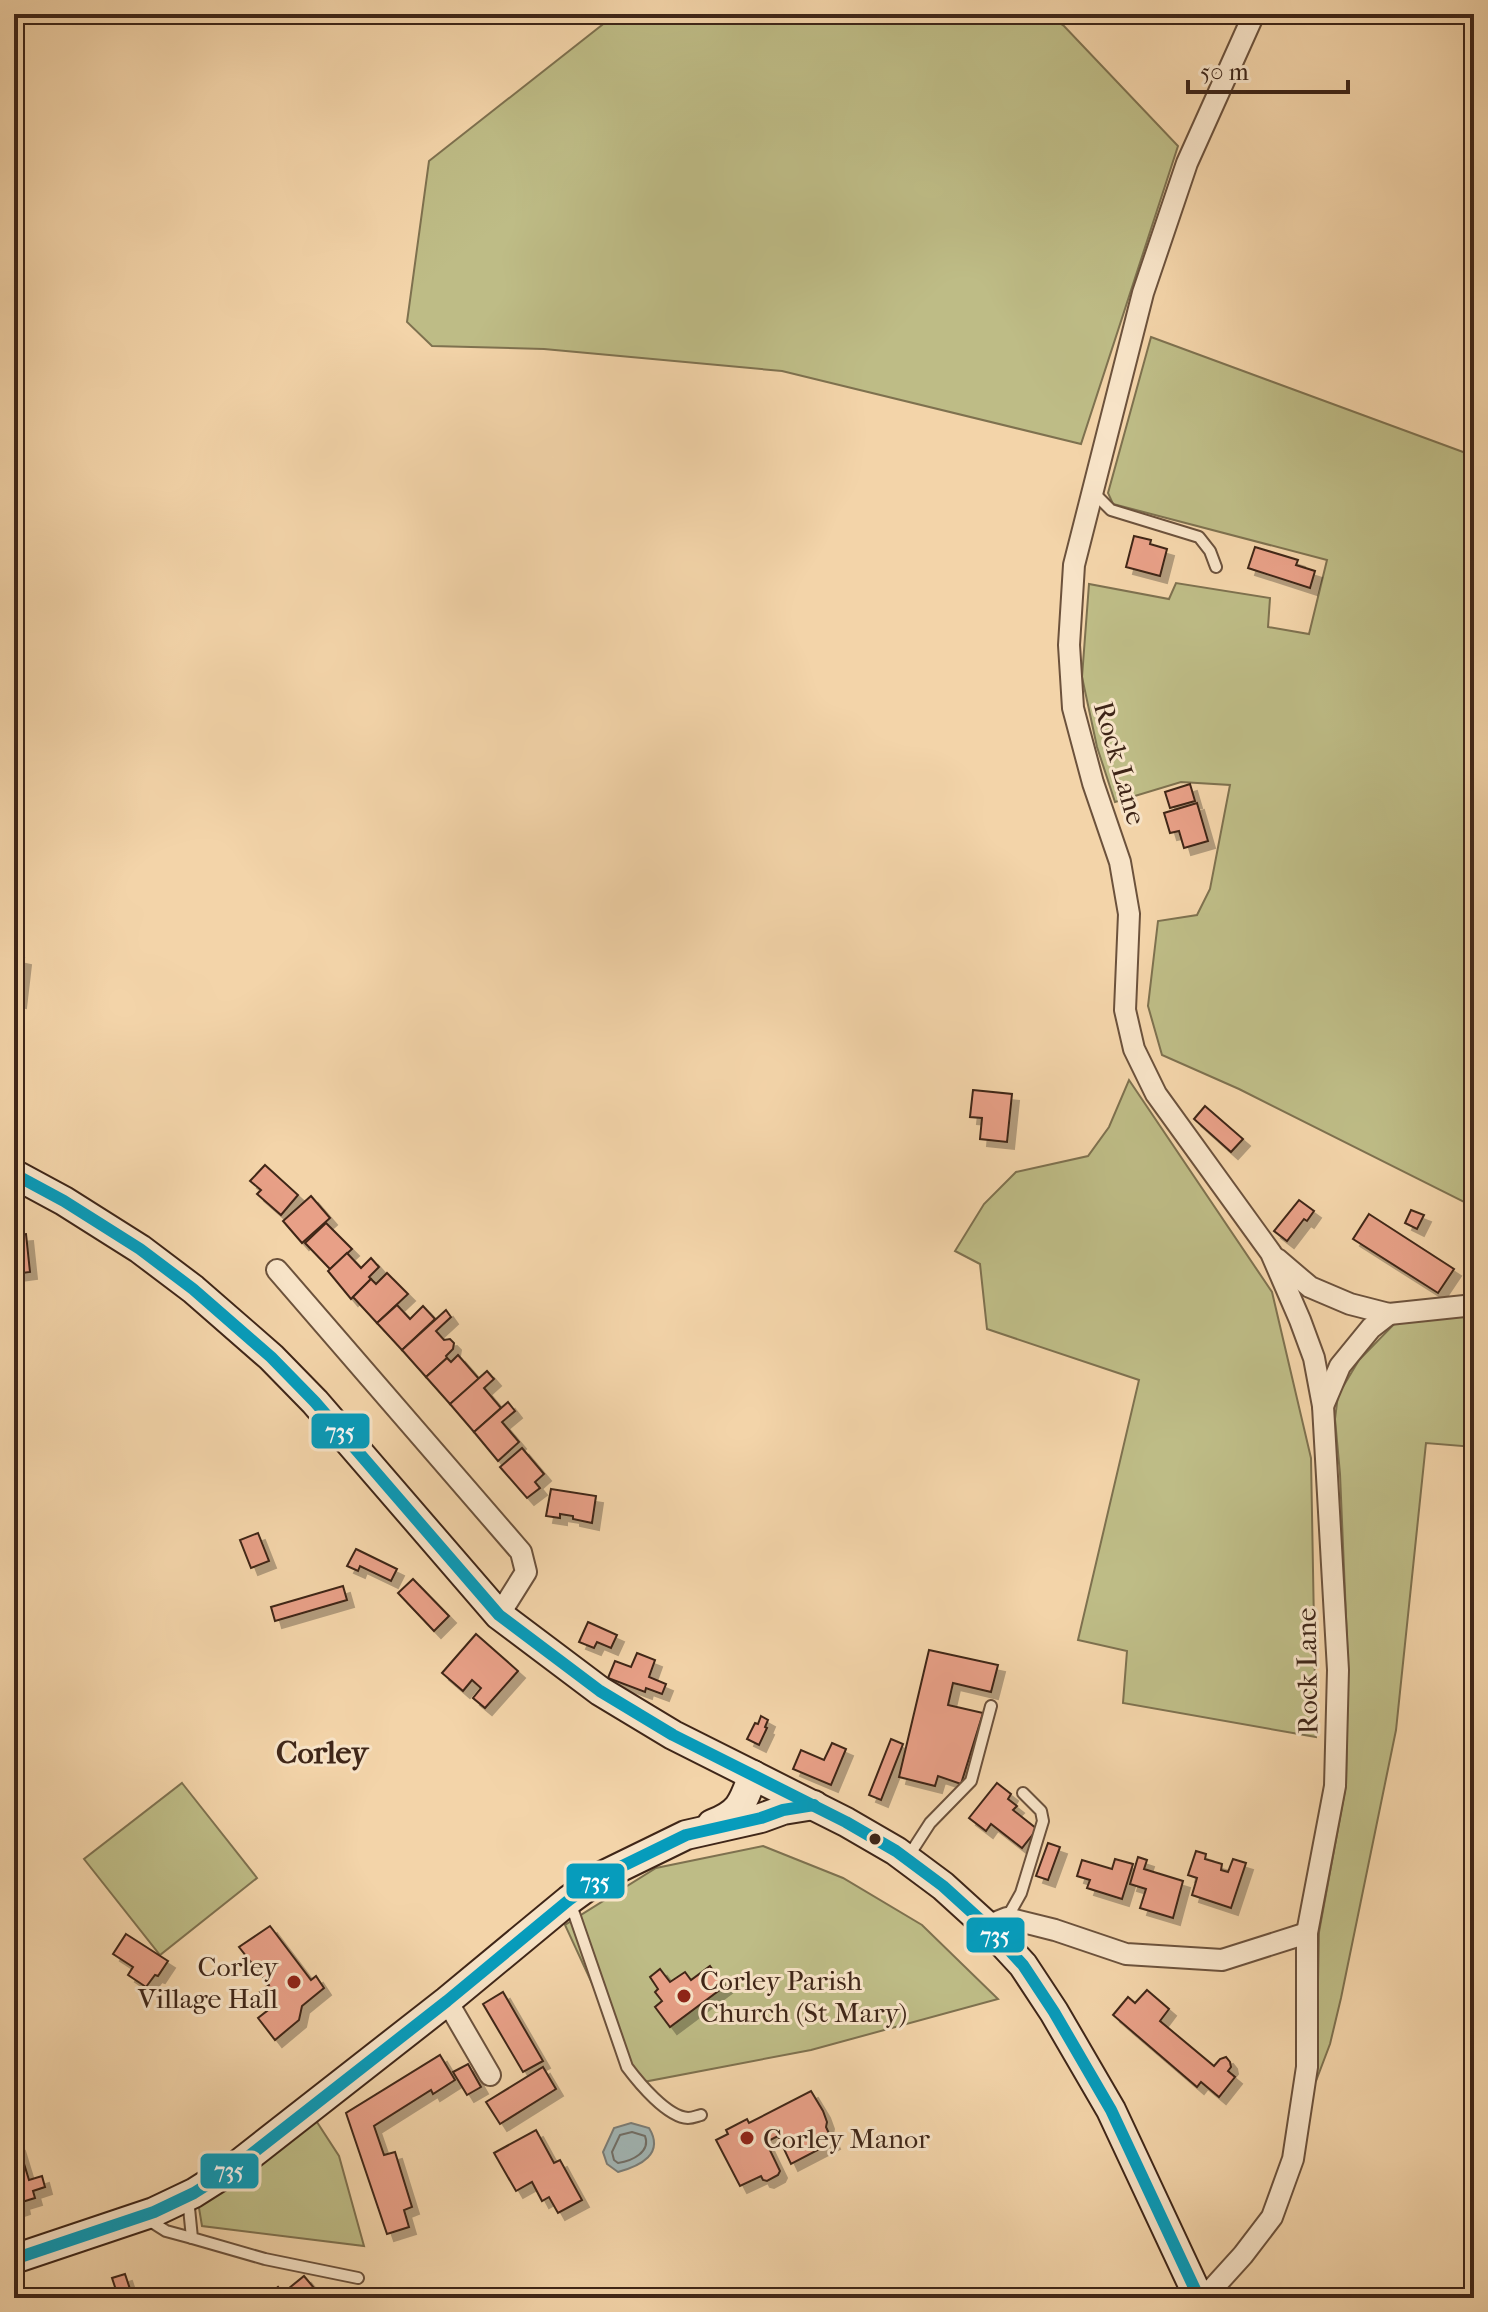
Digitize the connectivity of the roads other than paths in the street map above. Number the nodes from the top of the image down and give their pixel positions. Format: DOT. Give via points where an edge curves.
graph roads {
  1 [pos="1254,14"];
  2 [pos="1092,491"];
  3 [pos="1216,567"];
  4 [pos="14,1174"];
  5 [pos="1271,1253"];
  6 [pos="277,1270"];
  7 [pos="1474,1305"];
  8 [pos="1389,1314"];
  9 [pos="1323,1406"];
  10 [pos="499,1615"];
  11 [pos="991,1706"];
  12 [pos="753,1775"];
  13 [pos="1023,1793"];
  14 [pos="814,1805"];
  15 [pos="686,1835"];
  16 [pos="907,1859"];
  17 [pos="569,1900"];
  18 [pos="997,1922"];
  19 [pos="1307,1933"];
  20 [pos="447,2001"];
  21 [pos="490,2075"];
  22 [pos="701,2115"];
  23 [pos="188,2196"];
  24 [pos="143,2215"];
  25 [pos="192,2238"];
  26 [pos="14,2259"];
  27 [pos="358,2278"];
  28 [pos="1202,2298"];
  1 -- 2 [label="street, Rock Lane" via="1187,163 1143,293"];
  2 -- 3 [label="lane" via="1111,510 1199,537"];
  2 -- 5 [label="street, Rock Lane" via="1074,565 1069,645 1073,708 1120,862 1129,914 1125,1010 1134,1049 1156,1094"];
  4 -- 10 [label="main road" via="140,1249 271,1357"];
  5 -- 8 [label="street" via="1310,1287"];
  5 -- 9 [label="street, Rock Lane" via="1309,1345"];
  6 -- 10 [label="street" via="521,1552 526,1572"];
  7 -- 8 [label="street"];
  8 -- 9 [label="street, Rock Lane" via="1340,1366"];
  9 -- 19 [label="street, Rock Lane" via="1338,1670 1335,1786"];
  10 -- 12 [label="main road" via="600,1691"];
  11 -- 16 [label="lane" via="971,1781 930,1823"];
  12 -- 14 [label="main road"];
  12 -- 15 [label="main road" via="736,1812"];
  13 -- 18 [label="lane" via="1039,1807 1043,1821 1021,1893"];
  14 -- 15 [label="main road"];
  14 -- 16 [label="main road"];
  15 -- 17 [label="main road" via="602,1876"];
  16 -- 18 [label="main road"];
  17 -- 20 [label="main road"];
  17 -- 22 [label="lane" via="627,2067 669,2111 687,2118"];
  18 -- 19 [label="street" via="1055,1930 1126,1954 1222,1960"];
  18 -- 28 [label="main road" via="1111,2110"];
  19 -- 28 [label="street, Rock Lane" via="1307,2067 1289,2175 1272,2217"];
  20 -- 21 [label="street"];
  20 -- 23 [label="main road" via="235,2167"];
  23 -- 24 [label="main road"];
  23 -- 25 [label="lane"];
  24 -- 25 [label="lane" via="166,2231"];
  24 -- 26 [label="main road"];
  25 -- 27 [label="lane"];
}
